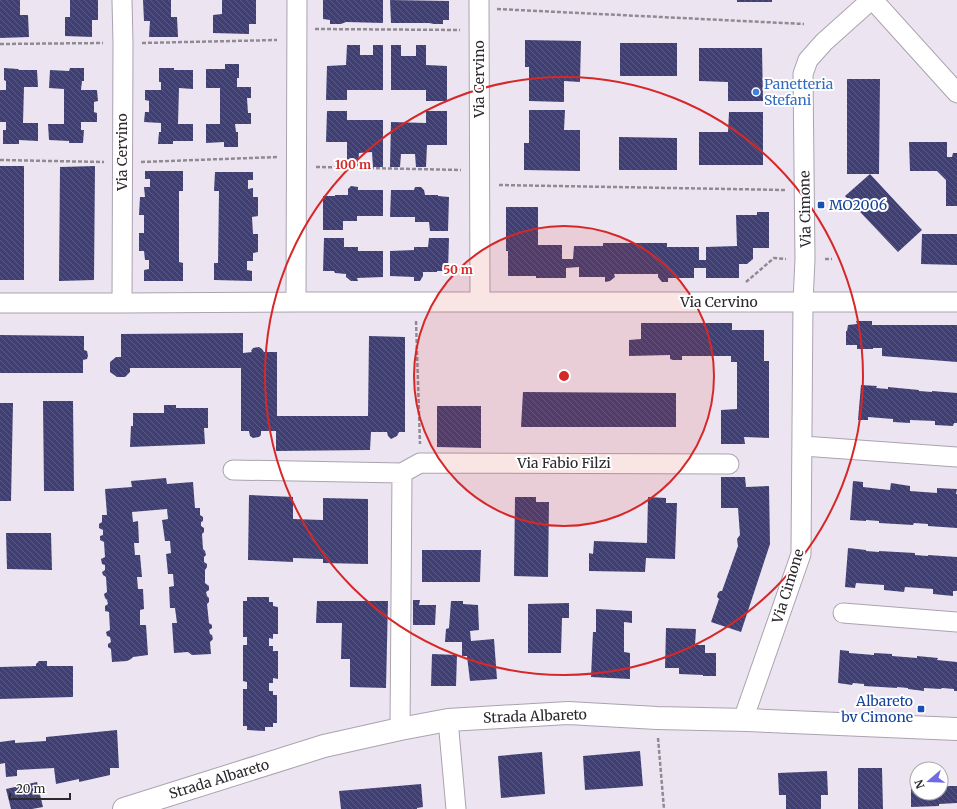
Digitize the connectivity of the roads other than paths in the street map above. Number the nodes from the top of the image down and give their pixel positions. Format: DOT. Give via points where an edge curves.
graph roads {
  1 [pos="122,0"];
  2 [pos="297,0"];
  3 [pos="872,0"];
  4 [pos="479,4"];
  5 [pos="957,94"];
  6 [pos="296,302"];
  7 [pos="480,302"];
  8 [pos="803,302"];
  9 [pos="957,302"];
  10 [pos="0,303"];
  11 [pos="122,303"];
  12 [pos="803,446"];
  13 [pos="957,456"];
  14 [pos="729,464"];
  15 [pos="233,470"];
  16 [pos="402,473"];
  17 [pos="843,613"];
  18 [pos="957,622"];
  19 [pos="448,720"];
  20 [pos="743,720"];
  21 [pos="400,729"];
  22 [pos="957,729"];
  23 [pos="124,809"];
  24 [pos="456,809"];
  1 -- 11 [label="street, Via Cervino"];
  2 -- 6 [label="street"];
  3 -- 5 [label="street"];
  3 -- 8 [label="street, Via Cimone" via="824,42 808,60 803,74"];
  4 -- 7 [label="street, Via Cervino"];
  6 -- 7 [label="street, Via Cervino"];
  6 -- 11 [label="street, Via Cervino"];
  7 -- 8 [label="street, Via Cervino"];
  8 -- 9 [label="street, Via Cervino"];
  8 -- 12 [label="street, Via Cimone"];
  10 -- 11 [label="street, Via Cervino"];
  12 -- 13 [label="street"];
  12 -- 20 [label="street, Via Cimone" via="801,554"];
  14 -- 16 [label="street, Via Fabio Filzi" via="420,463"];
  15 -- 16 [label="street"];
  16 -- 21 [label="street"];
  17 -- 18 [label="street"];
  19 -- 20 [label="street, Strada Albareto" via="568,713"];
  19 -- 21 [label="street, Strada Albareto"];
  19 -- 24 [label="street"];
  20 -- 22 [label="street, Strada Albareto"];
  21 -- 23 [label="street, Strada Albareto" via="324,746"];
}
